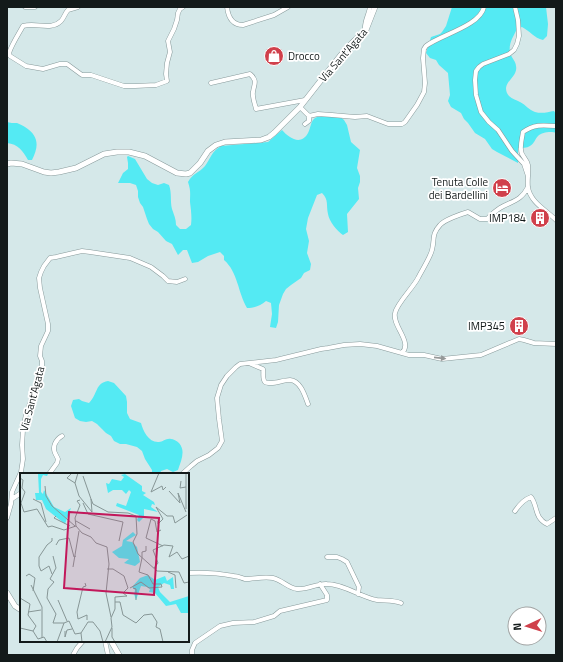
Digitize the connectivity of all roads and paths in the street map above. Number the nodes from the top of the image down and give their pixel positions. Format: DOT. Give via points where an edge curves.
graph roads {
  1 [pos="24,7"];
  2 [pos="35,7"];
  3 [pos="78,7"];
  4 [pos="183,7"];
  5 [pos="227,7"];
  6 [pos="288,7"];
  7 [pos="370,7"];
  8 [pos="375,7"];
  9 [pos="484,7"];
  10 [pos="515,7"];
  11 [pos="366,30"];
  12 [pos="211,83"];
  13 [pos="305,100"];
  14 [pos="300,107"];
  15 [pos="309,116"];
  16 [pos="305,124"];
  17 [pos="556,126"];
  18 [pos="7,164"];
  19 [pos="528,176"];
  20 [pos="528,187"];
  21 [pos="556,220"];
  22 [pos="185,279"];
  23 [pos="556,344"];
  24 [pos="402,353"];
  25 [pos="251,364"];
  26 [pos="308,404"];
  27 [pos="62,436"];
  28 [pos="21,473"];
  29 [pos="50,473"];
  30 [pos="183,473"];
  31 [pos="20,474"];
  32 [pos="20,494"];
  33 [pos="12,499"];
  34 [pos="515,511"];
  35 [pos="7,518"];
  36 [pos="556,518"];
  37 [pos="327,557"];
  38 [pos="189,574"];
  39 [pos="320,584"];
  40 [pos="7,593"];
  41 [pos="358,594"];
  42 [pos="401,603"];
  43 [pos="20,609"];
  44 [pos="82,642"];
  45 [pos="105,642"];
  46 [pos="112,642"];
  47 [pos="74,655"];
  48 [pos="108,655"];
  49 [pos="119,655"];
  50 [pos="192,655"];
  1 -- 2 [label="street"];
  3 -- 4 [label="street" via="68,10 62,20 55,25 23,26 11,48 10,56 26,66 43,69 67,64 82,75 91,74 124,86 156,85 167,81 166,63 170,52 168,41 178,13"];
  5 -- 6 [label="street" via="230,19 243,25 274,15"];
  7 -- 11 [label="street" via="364,25"];
  8 -- 11 [label="street, Via Sant'Agata"];
  9 -- 15 [label="street" via="478,17 426,46 422,58 426,83 424,92 402,124 388,124 367,116"];
  10 -- 19 [label="street" via="519,31 517,44 509,54 483,64 476,70 476,95 481,112 524,164"];
  11 -- 13 [label="street, Via Sant'Agata" via="344,52"];
  12 -- 13 [label="street" via="250,74 255,81 252,93 256,109"];
  13 -- 14 [label="street, Via Sant'Agata"];
  14 -- 15 [label="street"];
  14 -- 18 [label="street, Via Sant'Agata" via="268,137 216,145 192,171 186,174 172,171 145,156 129,152 104,154 76,168 51,173 22,164"];
  15 -- 16 [label="street" via="309,122"];
  17 -- 19 [label="street" via="539,125 523,132 521,150 528,162"];
  19 -- 20 [label="street"];
  20 -- 21 [label="street" via="537,204"];
  20 -- 24 [label="street" via="524,194 487,219 480,219 468,212 441,224 434,235 429,257 394,314 396,326 404,339 405,348"];
  22 -- 28 [label="street, Via Sant'Agata" via="177,282 168,281 150,267 130,258 82,251 50,258 39,278 48,328 41,346 42,366 26,414"];
  24 -- 23 [label="street, one-way" via="442,359 481,354 519,339"];
  24 -- 25 [label="street" via="377,346 344,345"];
  25 -- 26 [label="street" via="263,369 265,382 292,380 297,383"];
  25 -- 30 [label="street" via="240,364 221,385 217,398 222,441 218,448"];
  27 -- 29 [label="street" via="55,444 54,452 58,459"];
  31 -- 33 [label="street, Via Sant'Agata" via="12,492"];
  32 -- 33 [label="street"];
  33 -- 35 [label="street, Via Sant'Agata"];
  34 -- 36 [label="street" via="531,497 535,509 545,523"];
  37 -- 41 [label="street" via="342,558 347,562 357,581"];
  38 -- 39 [label="street" via="206,572 245,579 272,578 300,590"];
  39 -- 41 [label="street" via="334,585"];
  39 -- 50 [label="street" via="327,595 327,600 280,611 274,616 254,622 220,626 195,643"];
  40 -- 43 [label="street"];
  41 -- 42 [label="street" via="367,598"];
  44 -- 47 [label="street"];
  45 -- 48 [label="street"];
  46 -- 49 [label="street"];
}
